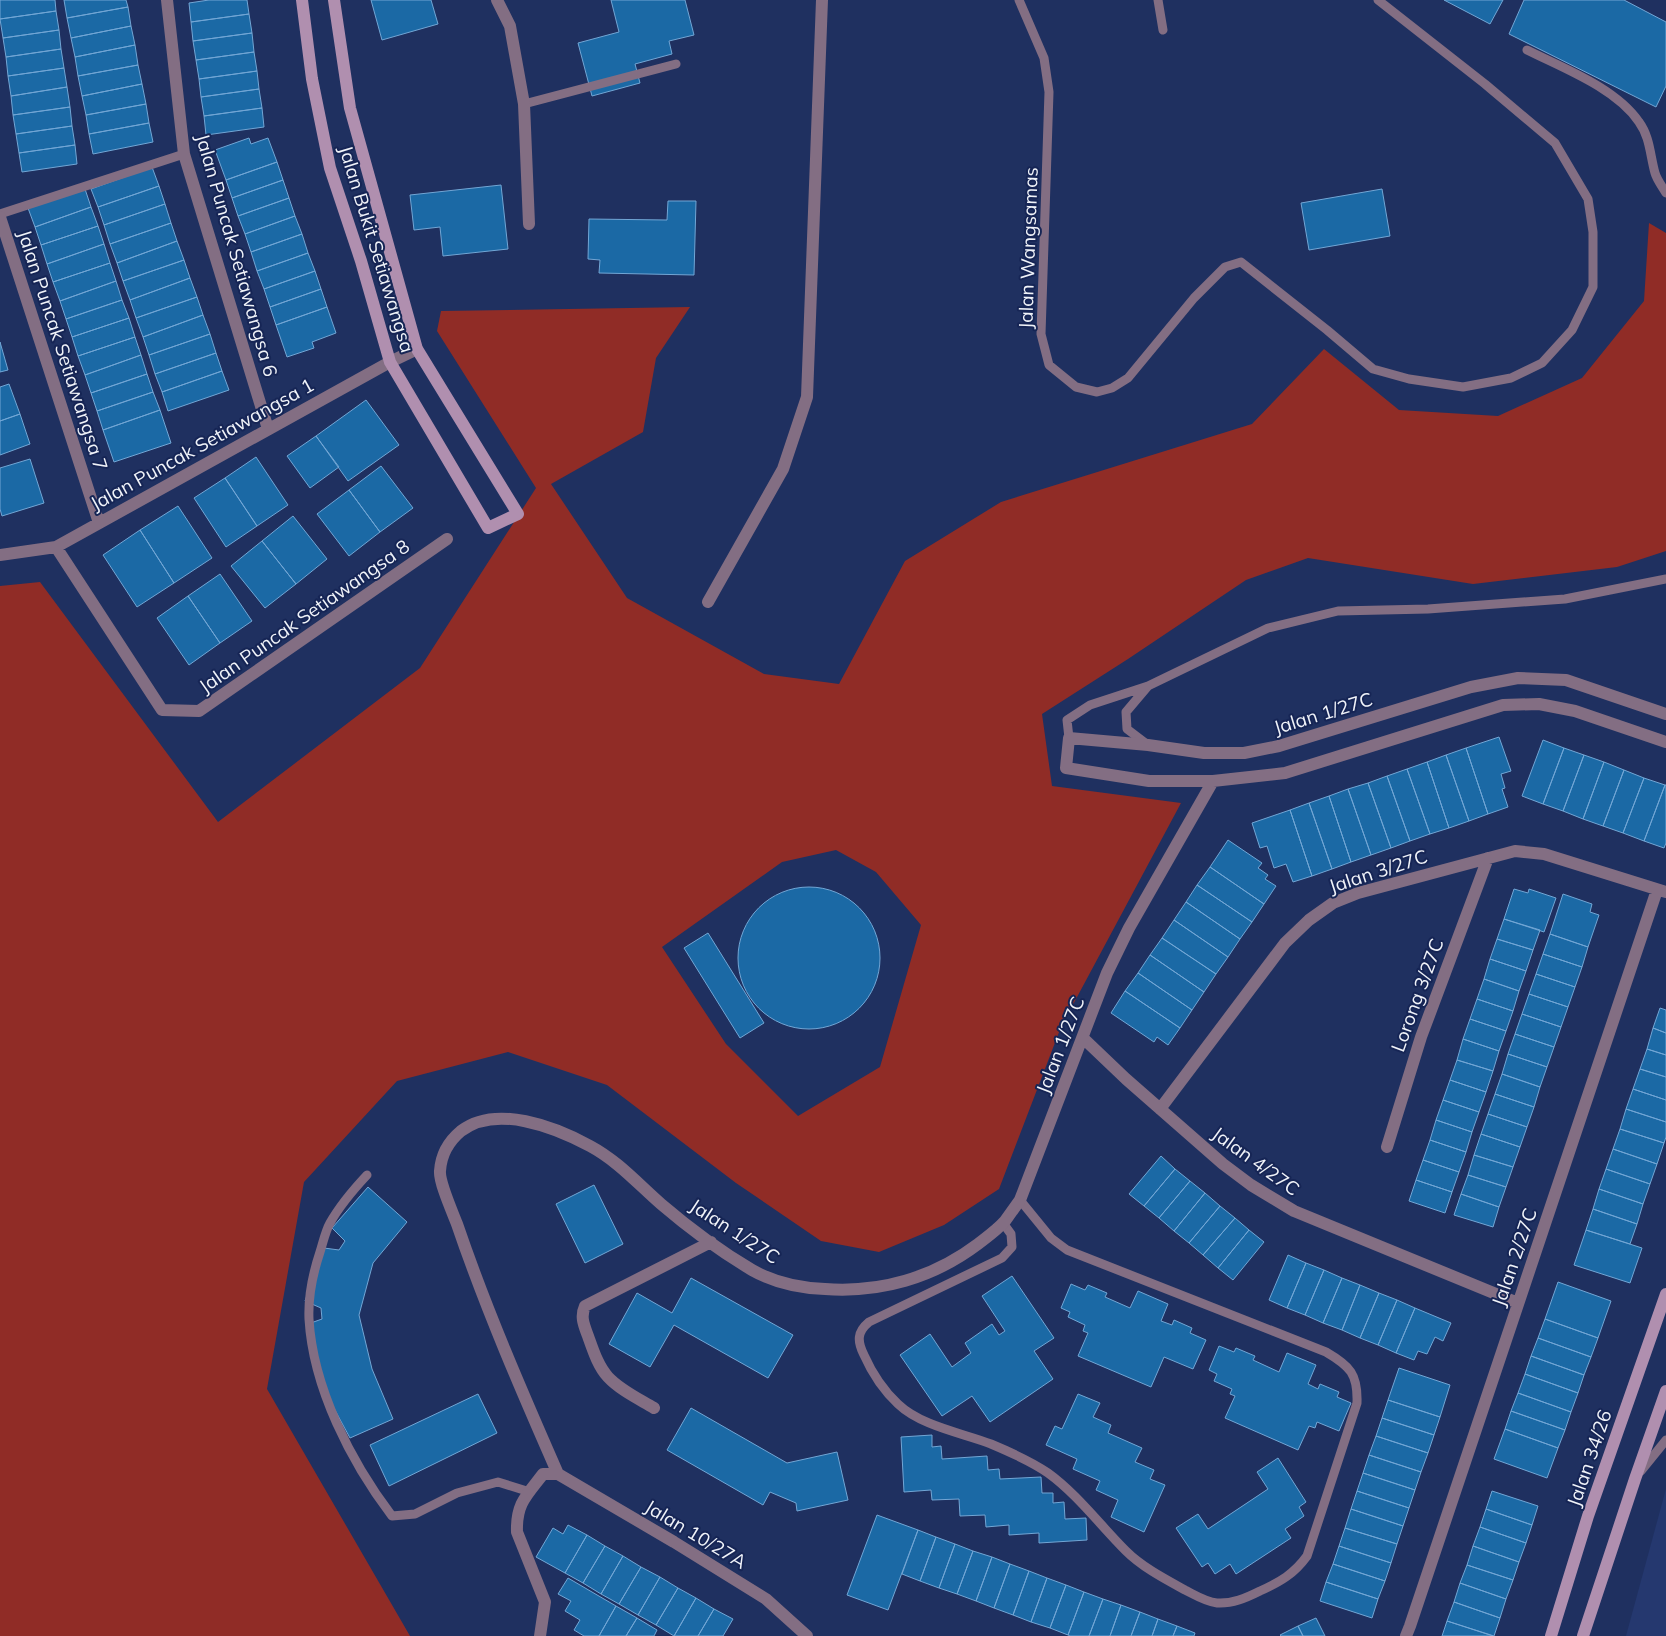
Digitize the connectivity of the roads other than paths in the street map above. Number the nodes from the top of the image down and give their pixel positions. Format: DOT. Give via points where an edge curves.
graph roads {
  1 [pos="167,0"];
  2 [pos="302,0"];
  3 [pos="334,0"];
  4 [pos="497,0"];
  5 [pos="822,0"];
  6 [pos="1019,0"];
  7 [pos="1158,0"];
  8 [pos="1378,0"];
  9 [pos="1163,30"];
  10 [pos="1527,50"];
  11 [pos="676,64"];
  12 [pos="524,104"];
  13 [pos="184,154"];
  14 [pos="1666,193"];
  15 [pos="0,216"];
  16 [pos="529,224"];
  17 [pos="417,349"];
  18 [pos="390,362"];
  19 [pos="268,429"];
  20 [pos="99,523"];
  21 [pos="448,539"];
  22 [pos="56,547"];
  23 [pos="0,555"];
  24 [pos="1666,579"];
  25 [pos="708,602"];
  26 [pos="1148,686"];
  27 [pos="1666,714"];
  28 [pos="1069,738"];
  29 [pos="1666,742"];
  30 [pos="1148,745"];
  31 [pos="1213,781"];
  32 [pos="1488,858"];
  33 [pos="1661,891"];
  34 [pos="1083,1038"];
  35 [pos="1160,1109"];
  36 [pos="1387,1147"];
  37 [pos="367,1175"];
  38 [pos="1020,1200"];
  39 [pos="1003,1222"];
  40 [pos="711,1242"];
  41 [pos="1666,1294"];
  42 [pos="1518,1303"];
  43 [pos="1666,1391"];
  44 [pos="654,1408"];
  45 [pos="1666,1440"];
  46 [pos="558,1474"];
  47 [pos="1635,1478"];
  48 [pos="530,1492"];
  49 [pos="540,1636"];
  50 [pos="807,1636"];
  51 [pos="1406,1636"];
  52 [pos="1551,1636"];
  53 [pos="1583,1636"];
  1 -- 13 [label="street, Jalan Puncak Setiawangsa 6"];
  2 -- 18 [label="street, Jalan Bukit Setiawangsa" via="312,79 330,168"];
  3 -- 17 [label="street, Jalan Bukit Setiawangsa" via="350,108"];
  4 -- 12 [label="street" via="510,26"];
  5 -- 25 [label="street" via="807,397 784,469"];
  6 -- 8 [label="lane, Jalan Wangsamas" via="1044,58 1049,92 1041,334 1049,365 1076,387 1097,392 1112,388 1128,378 1225,266 1242,262 1373,369 1408,379 1463,387 1511,378 1542,363 1572,330 1592,287 1593,232 1588,199 1555,143"];
  7 -- 9 [label="lane"];
  10 -- 14 [label="lane" via="1589,81 1620,101 1646,134 1655,174"];
  11 -- 12 [label="lane"];
  12 -- 16 [label="street"];
  13 -- 15 [label="lane"];
  13 -- 19 [label="street, Jalan Puncak Setiawangsa 6"];
  15 -- 20 [label="street, Jalan Puncak Setiawangsa 7"];
  17 -- 18 [label="street, Jalan Puncak Setiawangsa 1"];
  17 -- 18 [label="street, Jalan Bukit Setiawangsa" via="518,514 488,528"];
  18 -- 19 [label="street, Jalan Puncak Setiawangsa 1"];
  19 -- 20 [label="street, Jalan Puncak Setiawangsa 1"];
  20 -- 22 [label="street, Jalan Puncak Setiawangsa 1"];
  21 -- 22 [label="street, Jalan Puncak Setiawangsa 8" via="199,711 162,710"];
  22 -- 23 [label="street, Jalan Puncak Setiawangsa 1"];
  24 -- 26 [label="lane" via="1565,599 1428,609 1338,611 1268,628"];
  26 -- 28 [label="lane" via="1090,705 1067,720"];
  26 -- 30 [label="lane" via="1126,712 1127,729"];
  27 -- 30 [label="street, Jalan 1/27C" via="1566,680 1518,678 1471,686 1279,746 1244,753 1204,753"];
  28 -- 30 [label="street, Jalan 1/27C"];
  28 -- 31 [label="street" via="1066,768 1149,781"];
  29 -- 31 [label="street" via="1575,711 1538,704 1503,705 1285,773"];
  31 -- 34 [label="street, Jalan 1/27C" via="1129,928 1107,974"];
  32 -- 33 [label="street, Jalan 3/27C" via="1515,851 1544,854"];
  32 -- 35 [label="street, Jalan 3/27C" via="1358,893 1333,903 1309,920 1285,943"];
  32 -- 36 [label="street, Lorong 3/27C" via="1420,1037"];
  33 -- 42 [label="street, Jalan 2/27C"];
  34 -- 35 [label="street, Jalan 4/27C"];
  34 -- 38 [label="street, Jalan 1/27C"];
  35 -- 42 [label="street, Jalan 4/27C" via="1223,1164 1294,1212"];
  37 -- 48 [label="lane" via="347,1196 329,1225 311,1289 309,1319 326,1398 349,1448 392,1516 415,1514 457,1493 498,1482"];
  38 -- 39 [label="street, Jalan 1/27C"];
  38 -- 39 [label="lane" via="1051,1238 1067,1250 1326,1352 1348,1366 1354,1375 1357,1403 1307,1556 1298,1568 1248,1597 1215,1603 1204,1599 1164,1578 1127,1552 1048,1473 991,1444 945,1429 899,1406 870,1369 860,1348 861,1329 869,1322 1002,1258 1012,1248 1011,1234"];
  39 -- 40 [label="street, Jalan 1/27C" via="946,1265 883,1287 842,1290 779,1282 753,1270"];
  40 -- 44 [label="street" via="584,1306 582,1320 597,1360 609,1378"];
  40 -- 46 [label="street, Jalan 1/27C" via="661,1204 618,1164 590,1146 554,1130 522,1120 493,1119 470,1124 453,1137 443,1154 439,1173 479,1284"];
  41 -- 52 [label="street, Jalan 34/26" via="1588,1516"];
  42 -- 51 [label="street, Jalan 2/27C"];
  43 -- 47 [label="street"];
  45 -- 47 [label="lane"];
  46 -- 48 [label="street" via="543,1474"];
  46 -- 50 [label="street, Jalan 10/27A" via="766,1599"];
  47 -- 53 [label="street"];
  48 -- 49 [label="street" via="520,1504 517,1532 545,1602"];
}
